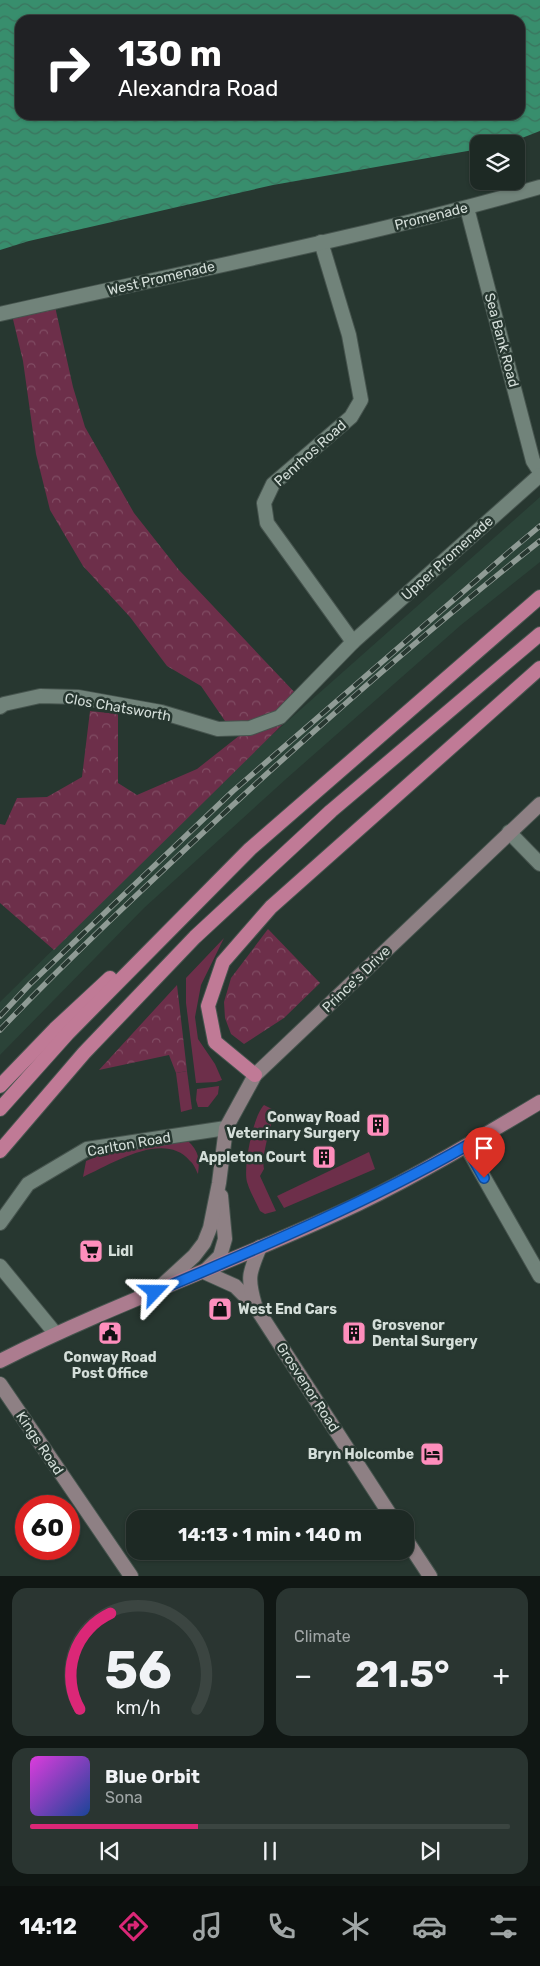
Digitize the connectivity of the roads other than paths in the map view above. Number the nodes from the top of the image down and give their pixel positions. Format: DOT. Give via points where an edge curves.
graph roads {
  1 [pos="540,187"];
  2 [pos="467,208"];
  3 [pos="322,242"];
  4 [pos="0,314"];
  5 [pos="540,473"];
  6 [pos="540,597"];
  7 [pos="540,634"];
  8 [pos="353,642"];
  9 [pos="540,668"];
  10 [pos="0,707"];
  11 [pos="540,804"];
  12 [pos="509,832"];
  13 [pos="250,849"];
  14 [pos="540,864"];
  15 [pos="255,1075"];
  16 [pos="0,1086"];
  17 [pos="540,1102"];
  18 [pos="0,1109"];
  19 [pos="226,1128"];
  20 [pos="466,1146"];
  21 [pos="0,1151"];
  22 [pos="219,1183"];
  23 [pos="0,1223"];
  24 [pos="260,1247"];
  25 [pos="0,1266"];
  26 [pos="204,1272"];
  27 [pos="540,1276"];
  28 [pos="155,1292"];
  29 [pos="255,1306"];
  30 [pos="55,1333"];
  31 [pos="0,1360"];
  32 [pos="0,1384"];
  33 [pos="387,1510"];
  34 [pos="414,1552"];
  35 [pos="132,1576"];
  36 [pos="430,1576"];
  1 -- 2 [label="street, Promenade"];
  2 -- 3 [label="street, Promenade"];
  2 -- 5 [label="street, Sea Bank Road" via="534,461"];
  3 -- 4 [label="street, West Promenade"];
  3 -- 8 [label="street, Penrhos Road" via="349,335 361,400 351,417 273,484 264,503 267,523"];
  5 -- 8 [label="street, Upper Promenade"];
  6 -- 13 [label="highway"];
  7 -- 21 [label="highway" via="331,811 195,937 84,1053"];
  8 -- 10 [label="street, Clos Chatsworth" via="280,717 250,728 218,729 161,712 78,697 40,696"];
  9 -- 15 [label="highway" via="271,907 223,962 208,1006 215,1042"];
  11 -- 12 [label="main road, Prince's Drive"];
  12 -- 14 [label="street"];
  12 -- 15 [label="main road, Prince's Drive"];
  13 -- 16 [label="highway" via="55,1028"];
  13 -- 18 [label="highway" via="68,1033"];
  15 -- 19 [label="main road, Prince's Drive"];
  17 -- 20 [label="main road"];
  19 -- 22 [label="main road, Prince's Drive"];
  19 -- 23 [label="street, Carlton Road" via="86,1149 28,1184"];
  20 -- 24 [label="main road" via="356,1205"];
  20 -- 27 [label="street"];
  22 -- 26 [label="main road, Prince's Drive" via="225,1239 220,1256"];
  22 -- 28 [label="main road, Prince's Drive" via="204,1243"];
  24 -- 26 [label="main road"];
  24 -- 29 [label="main road, Grosvenor Road" via="249,1284"];
  25 -- 30 [label="street"];
  26 -- 28 [label="main road"];
  26 -- 29 [label="main road, Grosvenor Road" via="235,1286"];
  28 -- 30 [label="main road"];
  29 -- 33 [label="main road, Grosvenor Road"];
  30 -- 31 [label="main road"];
  32 -- 35 [label="main road, Kings Road"];
  34 -- 36 [label="main road"];
}
